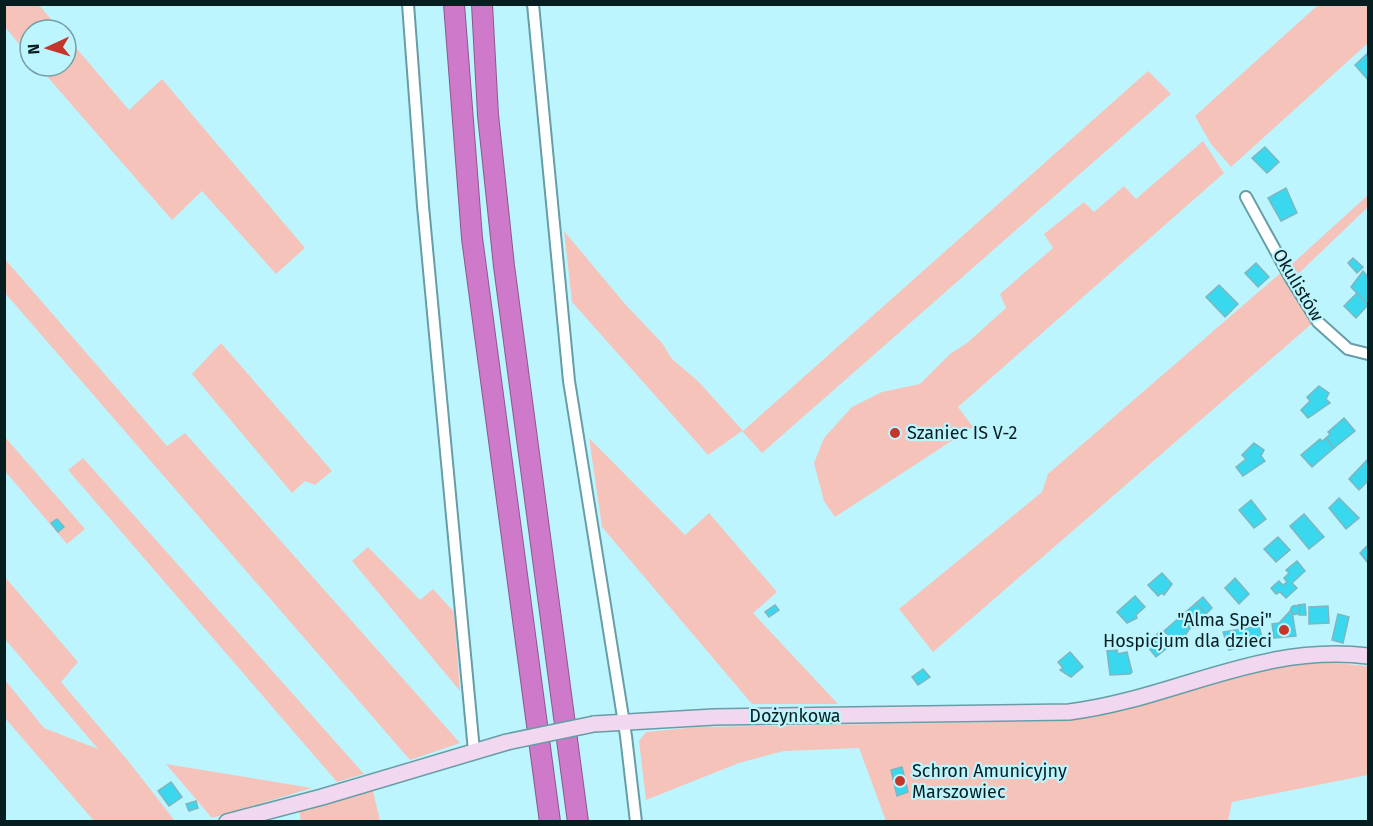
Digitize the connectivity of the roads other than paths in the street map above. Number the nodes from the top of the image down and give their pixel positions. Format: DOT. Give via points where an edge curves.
graph roads {
  1 [pos="408,4"];
  2 [pos="454,4"];
  3 [pos="482,4"];
  4 [pos="533,4"];
  5 [pos="1246,197"];
  6 [pos="1368,354"];
  7 [pos="1368,656"];
  8 [pos="623,721"];
  9 [pos="474,751"];
  10 [pos="227,822"];
  11 [pos="550,822"];
  12 [pos="578,822"];
  13 [pos="636,822"];
  1 -- 9 [label="street"];
  2 -- 11 [label="highway" via="474,248"];
  3 -- 12 [label="highway" via="488,115 504,266"];
  4 -- 8 [label="street" via="569,381"];
  5 -- 6 [label="street, Okulistów" via="1318,322 1348,349"];
  7 -- 8 [label="street, Dożynkowa" via="1321,653 1258,662 1119,703 1069,712"];
  8 -- 9 [label="street, Dożynkowa, bridge"];
  8 -- 13 [label="street"];
  9 -- 10 [label="street, Dożynkowa"];
}
